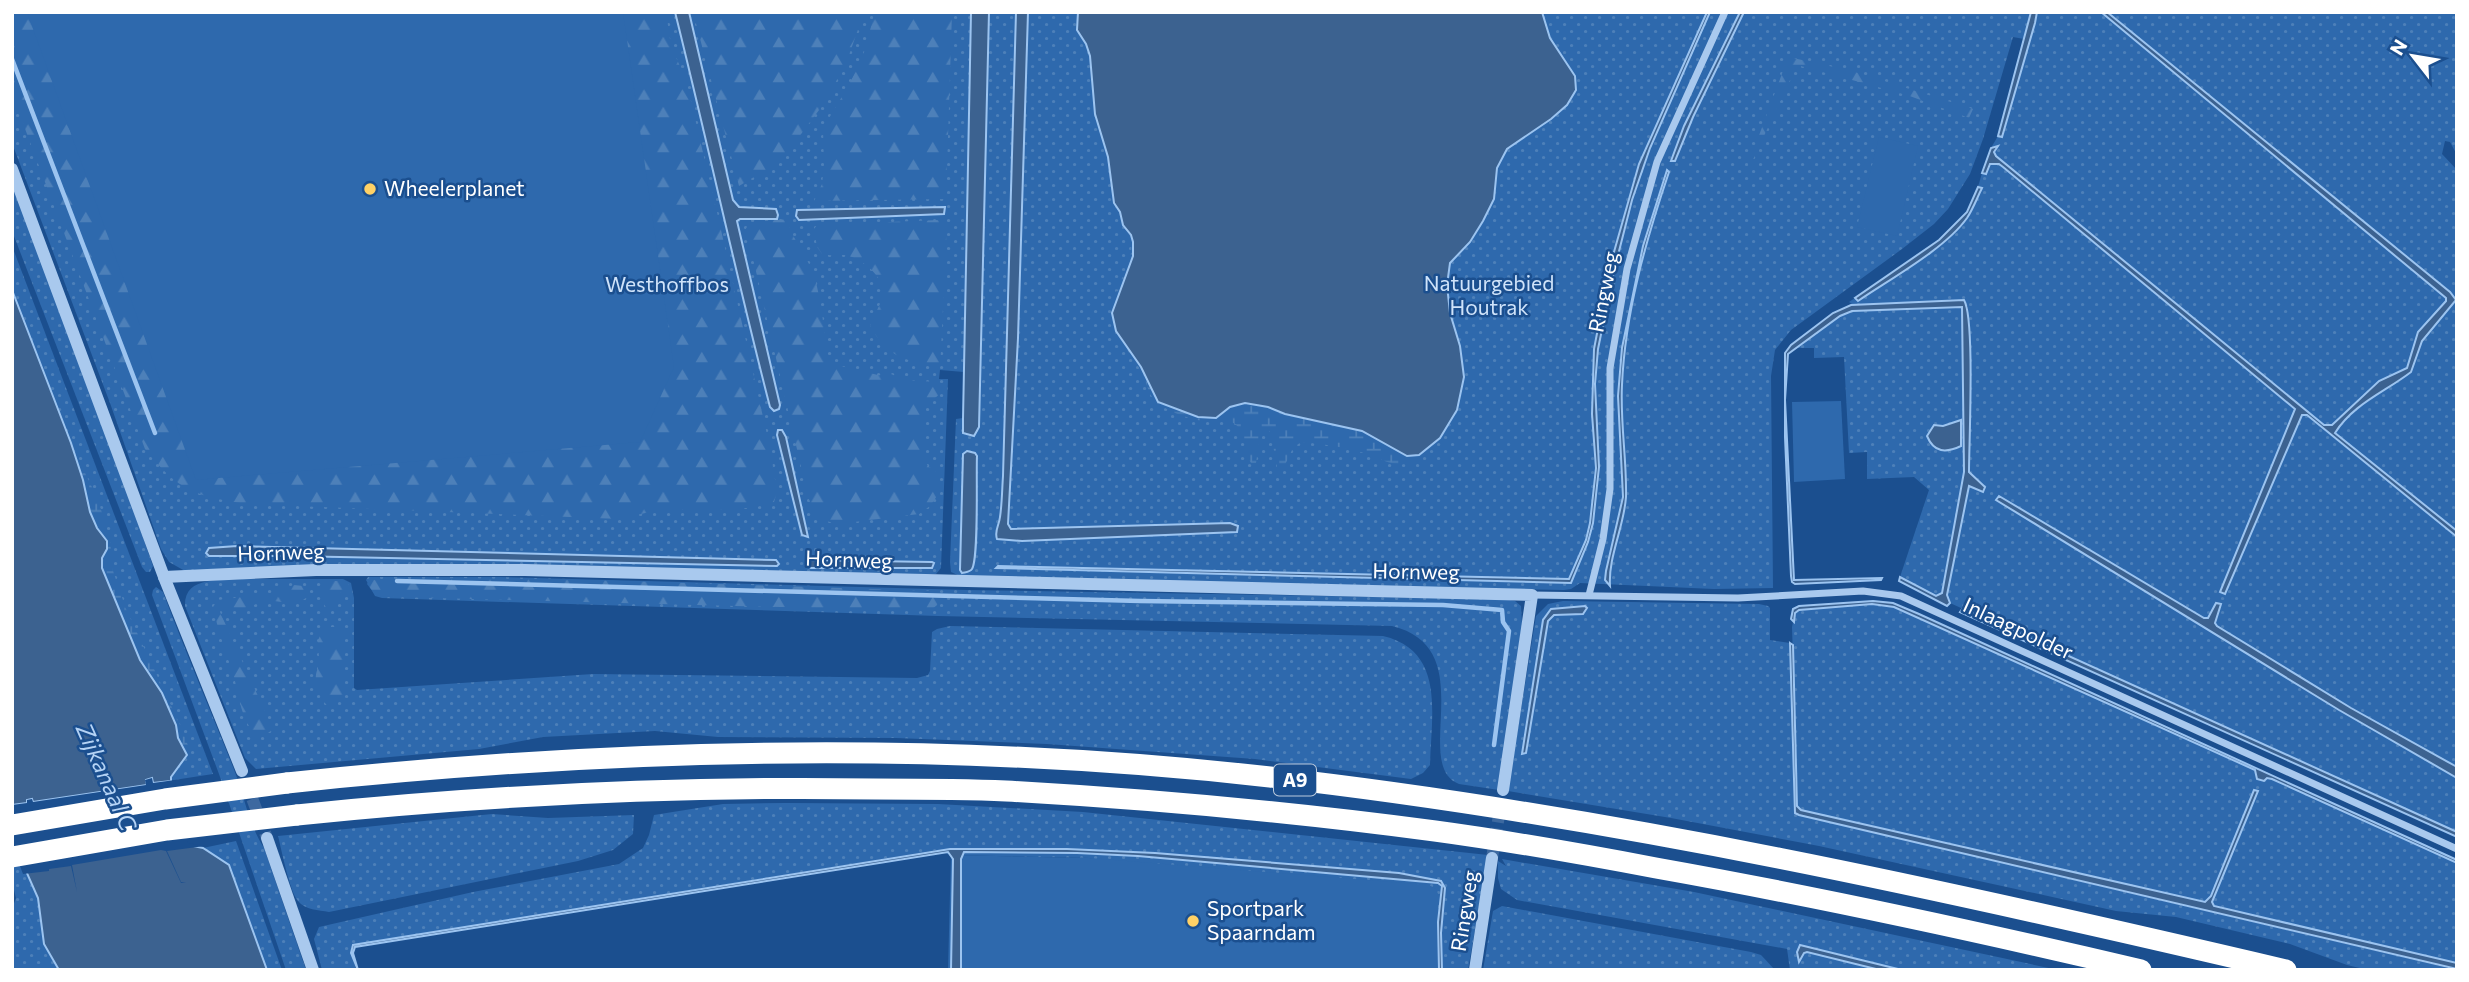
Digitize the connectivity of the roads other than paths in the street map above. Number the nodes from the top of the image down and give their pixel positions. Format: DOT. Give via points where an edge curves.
graph roads {
  1 [pos="1725,12"];
  2 [pos="12,169"];
  3 [pos="164,577"];
  4 [pos="1532,595"];
  5 [pos="1589,595"];
  6 [pos="242,771"];
  7 [pos="1503,790"];
  8 [pos="12,825"];
  9 [pos="267,838"];
  10 [pos="2457,849"];
  11 [pos="12,857"];
  12 [pos="1492,858"];
  13 [pos="313,970"];
  14 [pos="1475,970"];
  15 [pos="2141,970"];
  16 [pos="2286,970"];
  1 -- 5 [label="street, Ringweg" via="1657,162 1627,269 1610,368 1610,489"];
  2 -- 3 [label="street"];
  3 -- 4 [label="street, Hornweg" via="316,570 525,570"];
  3 -- 6 [label="street"];
  4 -- 5 [label="street, Inlaagpolder"];
  4 -- 7 [label="street"];
  5 -- 10 [label="street, Inlaagpolder" via="1738,598 1888,592"];
  8 -- 16 [label="highway, A9, bridge" via="287,783 527,762 754,754 1015,758 1266,777 1475,803 1756,852"];
  9 -- 13 [label="street"];
  11 -- 15 [label="highway, A9, bridge" via="167,830 521,795 768,787 1003,791 1234,808 1550,848 1768,888"];
  12 -- 14 [label="street, Ringweg"];
}
